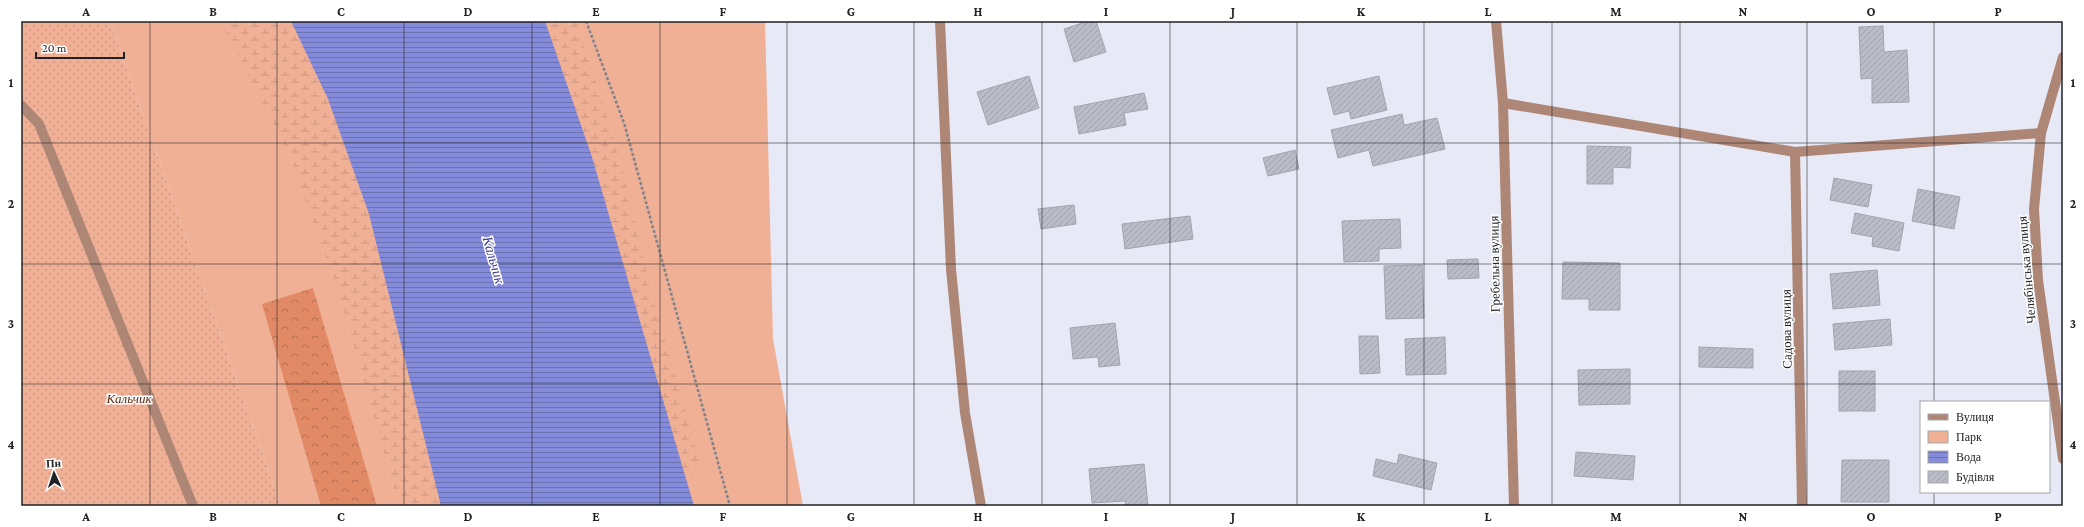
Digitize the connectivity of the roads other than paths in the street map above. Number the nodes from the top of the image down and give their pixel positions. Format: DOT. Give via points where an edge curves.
graph roads {
  1 [pos="940,21"];
  2 [pos="1496,21"];
  3 [pos="2063,57"];
  4 [pos="1503,103"];
  5 [pos="21,105"];
  6 [pos="2040,133"];
  7 [pos="1795,152"];
  8 [pos="2063,459"];
  9 [pos="193,506"];
  10 [pos="981,506"];
  11 [pos="1514,506"];
  12 [pos="1802,506"];
  1 -- 10 [label="street" via="951,269 965,413"];
  2 -- 4 [label="street, Гребельна вулиця"];
  3 -- 6 [label="street, Челябінська вулиця"];
  4 -- 7 [label="street"];
  4 -- 11 [label="street, Гребельна вулиця"];
  5 -- 9 [label="street" via="38,124"];
  6 -- 7 [label="street"];
  6 -- 8 [label="street, Челябінська вулиця" via="2034,209 2038,280"];
  7 -- 12 [label="street, Садова вулиця"];
}
